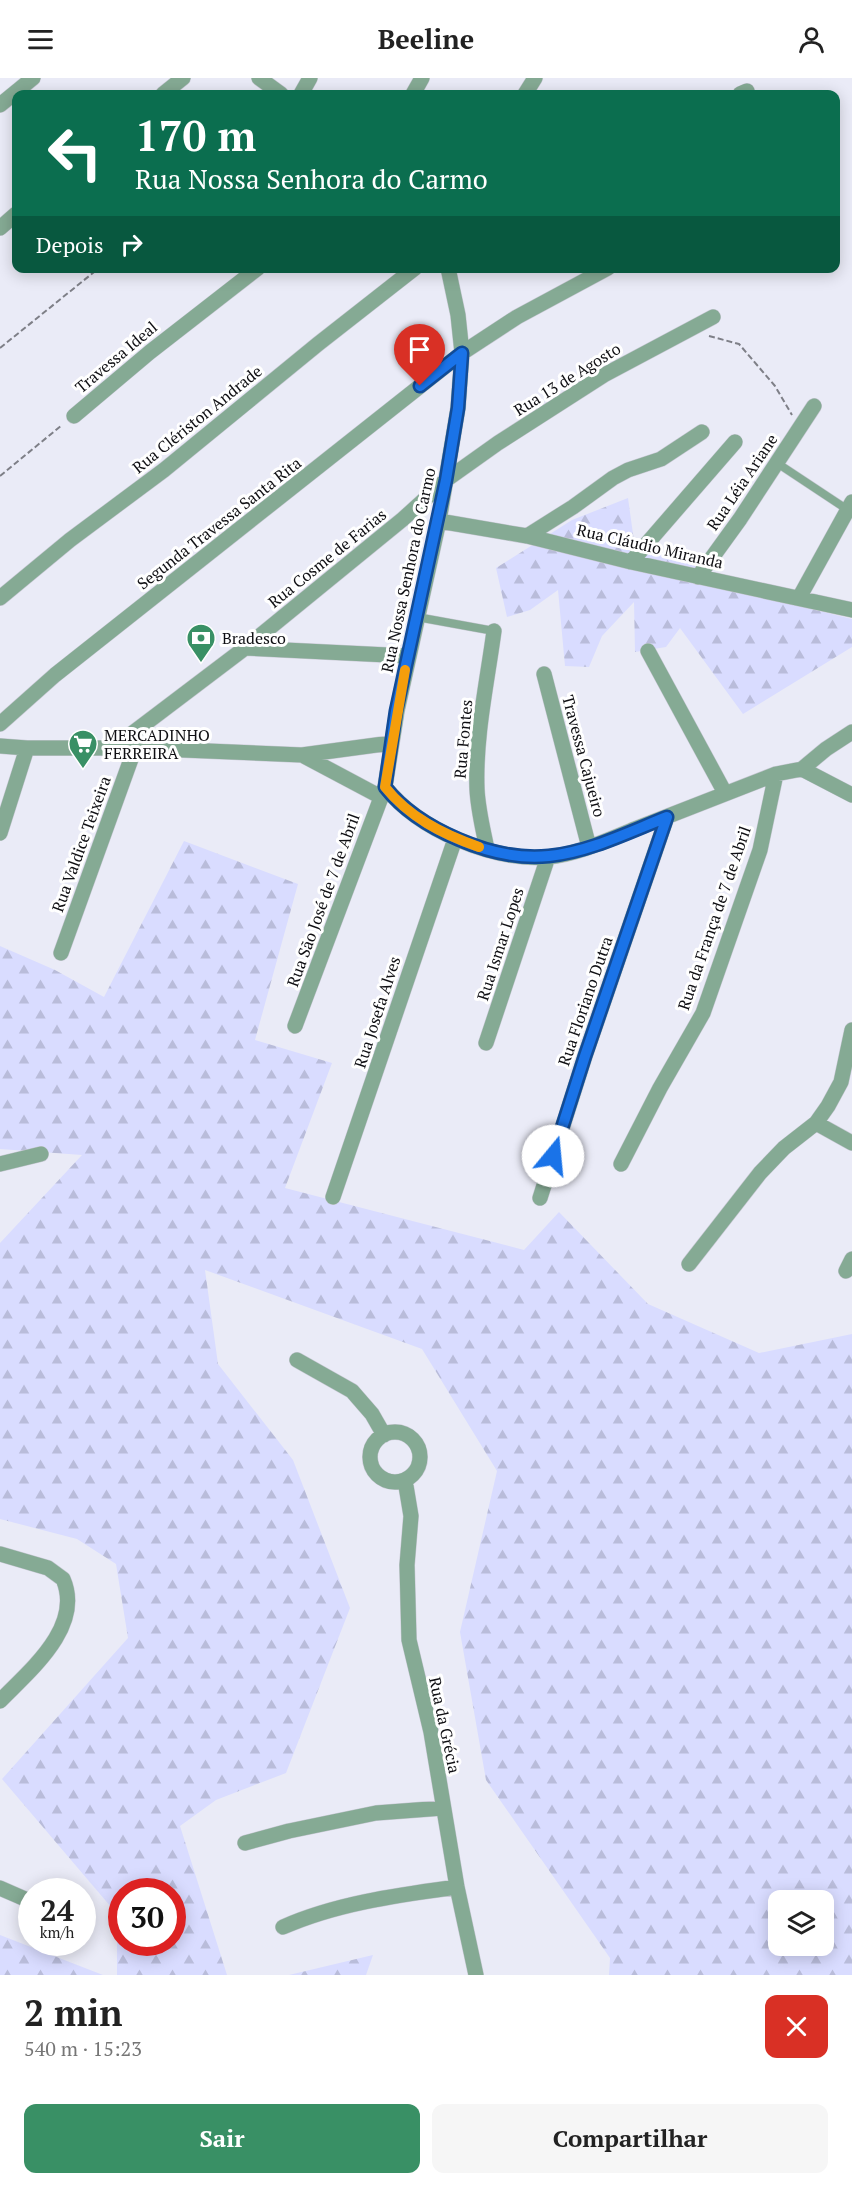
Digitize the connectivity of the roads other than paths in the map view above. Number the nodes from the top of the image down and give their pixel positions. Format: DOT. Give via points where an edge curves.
graph roads {
  1 [pos="33,78"];
  2 [pos="183,78"];
  3 [pos="260,78"];
  4 [pos="18,90"];
  5 [pos="168,90"];
  6 [pos="276,90"];
  7 [pos="12,95"];
  8 [pos="0,105"];
  9 [pos="12,218"];
  10 [pos="0,228"];
  11 [pos="252,273"];
  12 [pos="409,273"];
  13 [pos="449,273"];
  14 [pos="599,273"];
  15 [pos="713,317"];
  16 [pos="462,353"];
  17 [pos="814,406"];
  18 [pos="74,416"];
  19 [pos="702,432"];
  20 [pos="735,442"];
  21 [pos="777,463"];
  22 [pos="446,480"];
  23 [pos="850,506"];
  24 [pos="439,521"];
  25 [pos="528,536"];
  26 [pos="631,561"];
  27 [pos="698,577"];
  28 [pos="0,598"];
  29 [pos="799,598"];
  30 [pos="852,610"];
  31 [pos="416,616"];
  32 [pos="494,631"];
  33 [pos="245,648"];
  34 [pos="648,651"];
  35 [pos="408,656"];
  36 [pos="544,674"];
  37 [pos="2,716"];
  38 [pos="852,732"];
  39 [pos="391,744"];
  40 [pos="0,746"];
  41 [pos="27,748"];
  42 [pos="113,748"];
  43 [pos="135,748"];
  44 [pos="302,755"];
  45 [pos="802,769"];
  46 [pos="776,774"];
  47 [pos="383,792"];
  48 [pos="725,793"];
  49 [pos="852,795"];
  50 [pos="667,817"];
  51 [pos="0,833"];
  52 [pos="455,838"];
  53 [pos="589,847"];
  54 [pos="487,849"];
  55 [pos="548,857"];
  56 [pos="61,953"];
  57 [pos="295,1026"];
  58 [pos="852,1030"];
  59 [pos="486,1043"];
  60 [pos="816,1123"];
  61 [pos="852,1143"];
  62 [pos="41,1154"];
  63 [pos="0,1164"];
  64 [pos="621,1164"];
  65 [pos="333,1197"];
  66 [pos="540,1198"];
  67 [pos="689,1264"];
  68 [pos="297,1360"];
  69 [pos="384,1435"];
  70 [pos="405,1480"];
  71 [pos="0,1554"];
  72 [pos="0,1701"];
  73 [pos="443,1808"];
  74 [pos="245,1843"];
  75 [pos="457,1887"];
  76 [pos="0,1888"];
  77 [pos="18,1896"];
  78 [pos="283,1927"];
  79 [pos="476,1975"];
  1 -- 4 [label="street"];
  2 -- 5 [label="street"];
  3 -- 6 [label="street"];
  7 -- 8 [label="street"];
  9 -- 10 [label="street"];
  11 -- 18 [label="street, Travessa Ideal"];
  12 -- 28 [label="street, Rua Clériston Andrade"];
  13 -- 16 [label="street, Rua Nossa Senhora do Carmo"];
  14 -- 16 [label="street, Segunda Travessa Santa Rita"];
  15 -- 22 [label="street, Rua 13 de Agosto" via="604,375"];
  16 -- 22 [label="street, Rua Nossa Senhora do Carmo"];
  16 -- 37 [label="street, Segunda Travessa Santa Rita"];
  17 -- 21 [label="street, Rua Léia Ariane"];
  19 -- 25 [label="street" via="661,459 613,478"];
  20 -- 26 [label="street"];
  21 -- 23 [label="lane"];
  21 -- 27 [label="street, Rua Léia Ariane"];
  22 -- 24 [label="street, Rua Nossa Senhora do Carmo"];
  22 -- 33 [label="street, Rua Cosme de Farias"];
  23 -- 29 [label="street"];
  24 -- 25 [label="street, Rua Cláudio Miranda"];
  24 -- 31 [label="street, Rua Nossa Senhora do Carmo"];
  25 -- 26 [label="street, Rua Cláudio Miranda"];
  26 -- 27 [label="street, Rua Cláudio Miranda"];
  27 -- 29 [label="street, Rua Cláudio Miranda"];
  29 -- 30 [label="street, Rua Cláudio Miranda"];
  31 -- 32 [label="lane"];
  31 -- 35 [label="street, Rua Nossa Senhora do Carmo"];
  32 -- 54 [label="street, Rua Fontes" via="478,778 480,818"];
  33 -- 35 [label="street"];
  33 -- 42 [label="street, Rua Cosme de Farias"];
  34 -- 48 [label="street"];
  35 -- 39 [label="street, Rua Nossa Senhora do Carmo"];
  36 -- 53 [label="street, Travessa Cajueiro"];
  38 -- 45 [label="street"];
  39 -- 44 [label="street"];
  39 -- 47 [label="street, Rua Nossa Senhora do Carmo"];
  40 -- 41 [label="street"];
  41 -- 42 [label="street"];
  41 -- 51 [label="street"];
  42 -- 43 [label="street"];
  43 -- 44 [label="street"];
  43 -- 56 [label="street, Rua Valdice Teixeira"];
  44 -- 47 [label="street"];
  45 -- 46 [label="street"];
  45 -- 49 [label="street"];
  46 -- 48 [label="street"];
  46 -- 64 [label="street, Rua da França de 7 de Abril" via="760,850 704,1013"];
  47 -- 52 [label="street" via="413,815"];
  47 -- 57 [label="street, Rua São José de 7 de Abril"];
  48 -- 50 [label="street"];
  50 -- 53 [label="street"];
  50 -- 66 [label="street, Rua Floriano Dutra"];
  52 -- 54 [label="street"];
  52 -- 65 [label="street, Rua Josefa Alves"];
  53 -- 55 [label="street"];
  54 -- 55 [label="street"];
  55 -- 59 [label="street, Rua Ismar Lopes"];
  58 -- 60 [label="street" via="841,1082"];
  60 -- 61 [label="street"];
  60 -- 67 [label="street" via="760,1173"];
  62 -- 63 [label="street"];
  68 -- 69 [label="street" via="352,1391"];
  69 -- 70 [label="street" via="371,1454 375,1471 388,1481"];
  69 -- 70 [label="street" via="399,1432 413,1439 417,1446 420,1461"];
  70 -- 73 [label="street, Rua da Grécia" via="411,1516 407,1565 409,1640 431,1732"];
  71 -- 72 [label="street" via="48,1568 60,1576 67,1599 57,1637"];
  73 -- 74 [label="street" via="366,1815"];
  73 -- 75 [label="street, Rua da Grécia"];
  75 -- 78 [label="street" via="343,1907"];
  75 -- 79 [label="street, Rua da Grécia"];
  76 -- 77 [label="street"];
}
